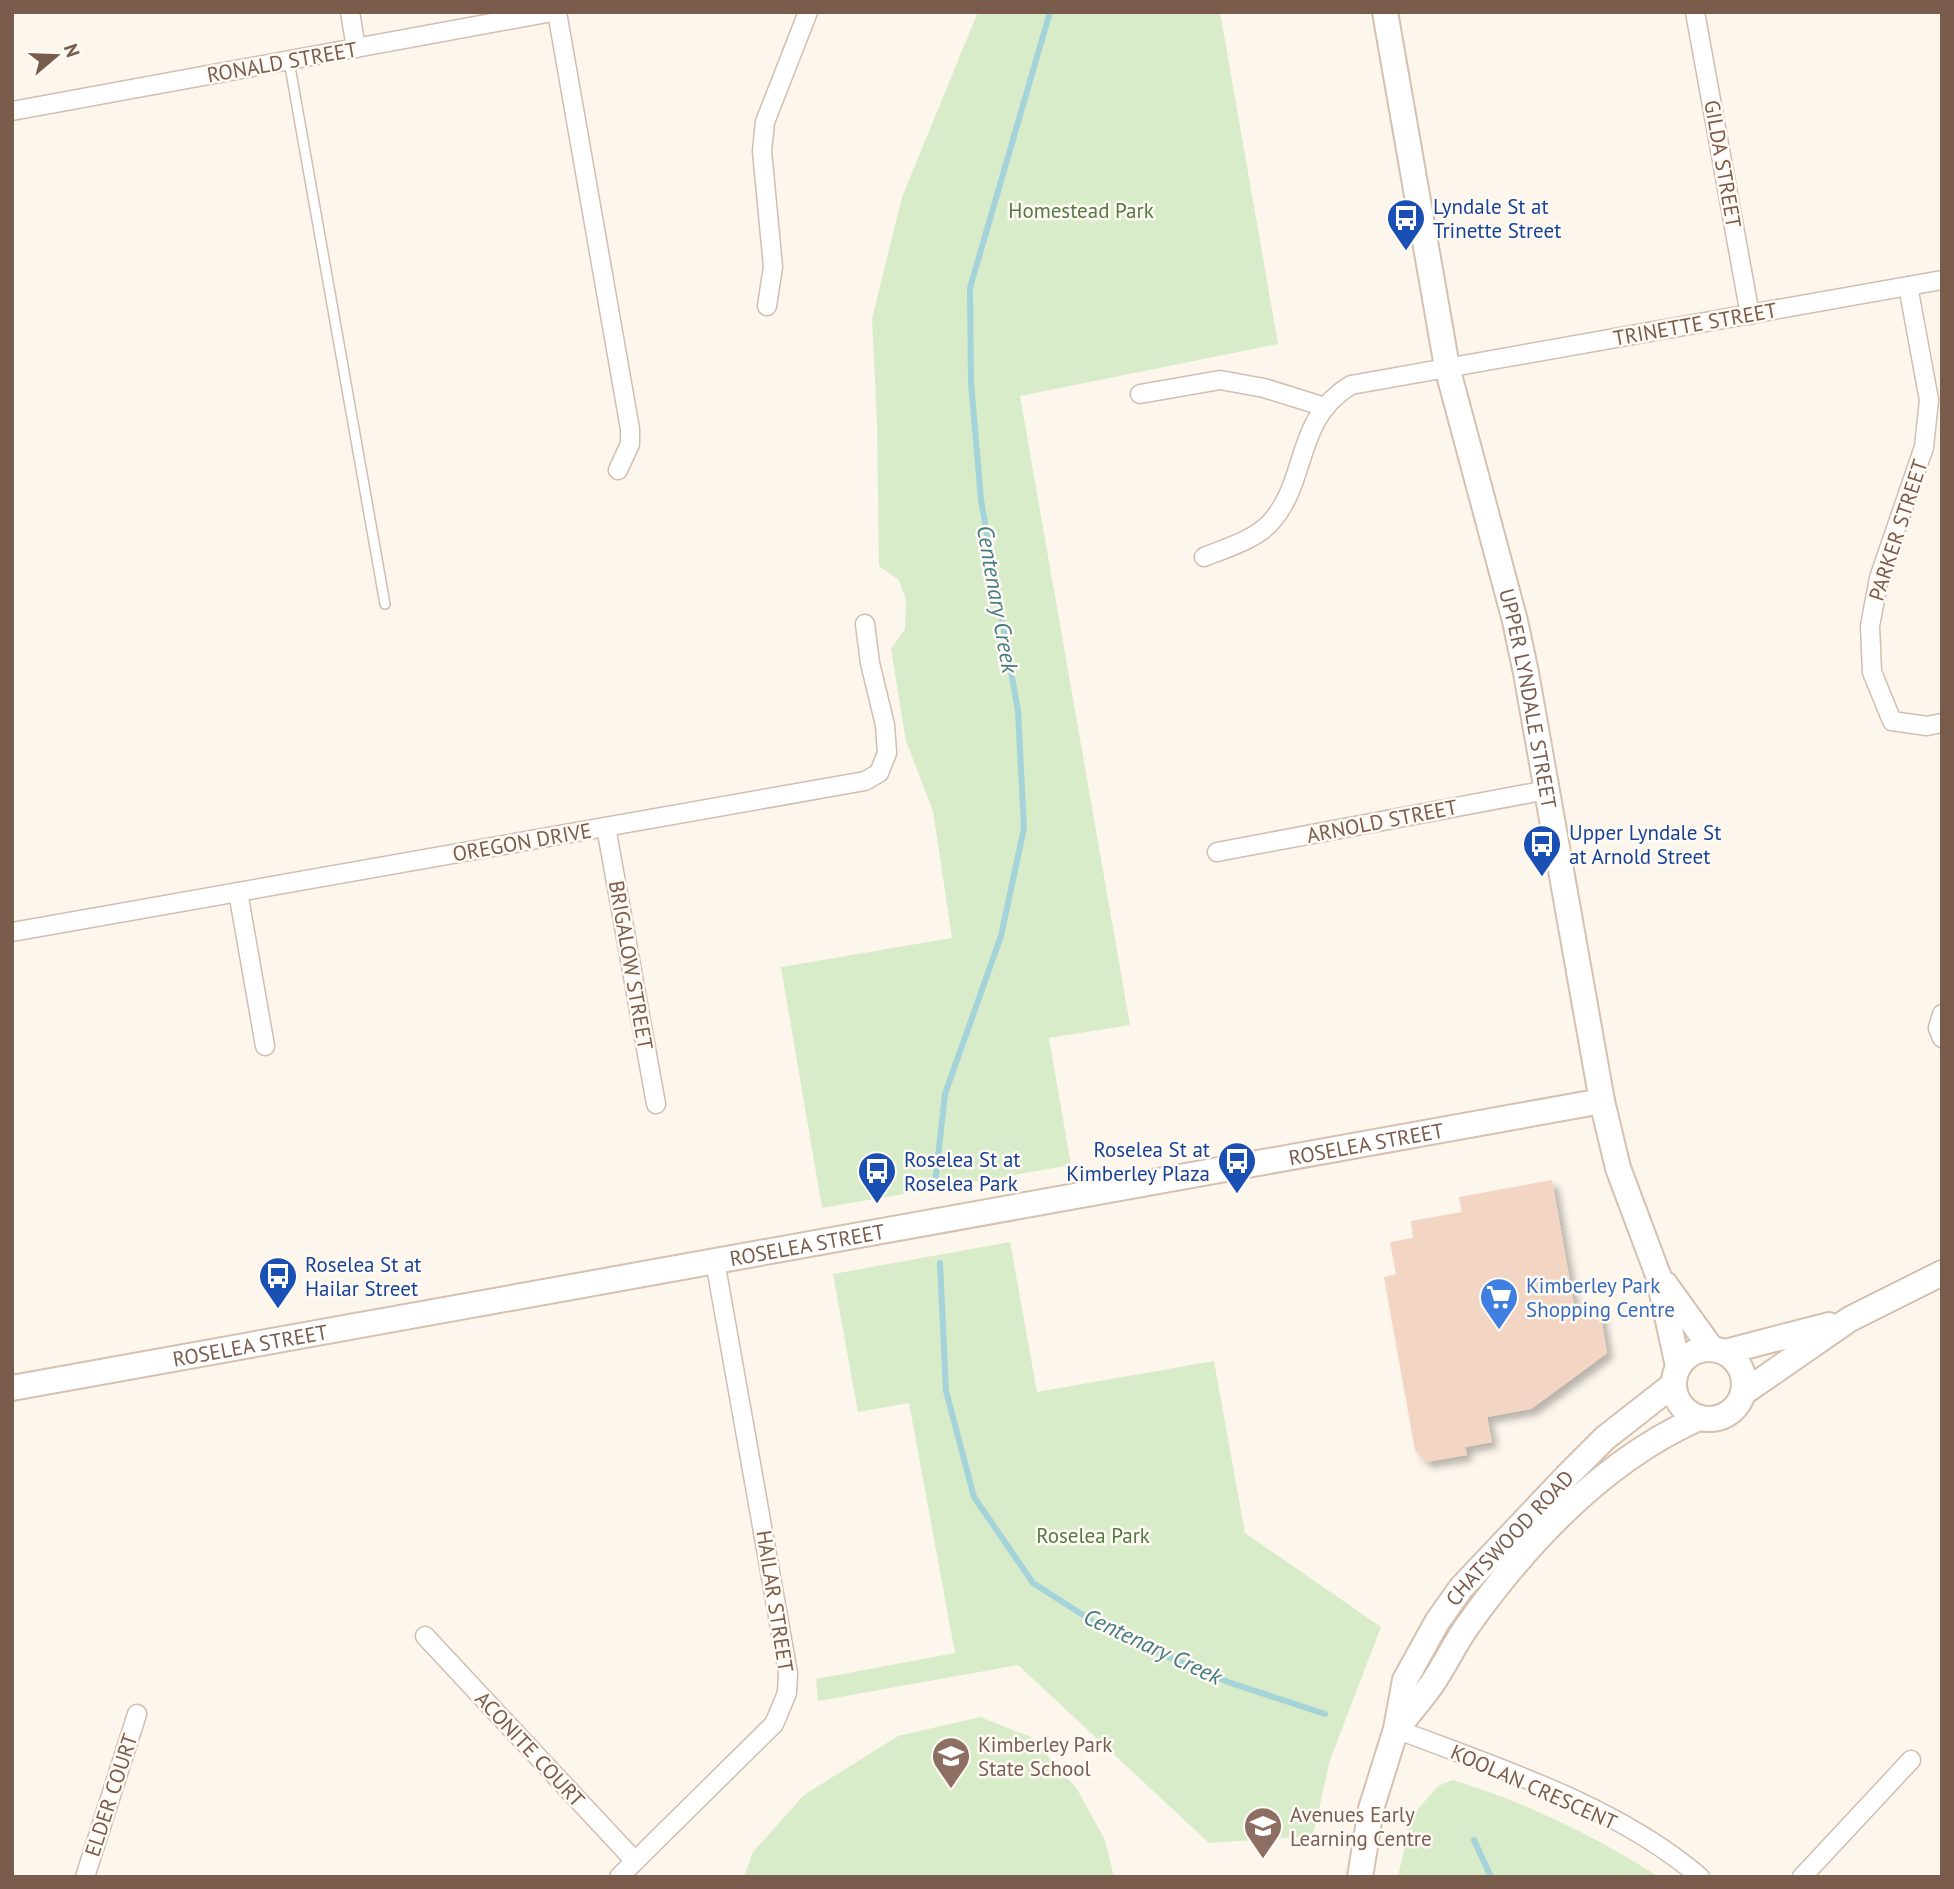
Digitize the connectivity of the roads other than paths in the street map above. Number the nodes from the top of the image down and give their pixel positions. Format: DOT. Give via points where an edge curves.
graph roads {
  1 [pos="350,12"];
  2 [pos="555,12"];
  3 [pos="1385,12"];
  4 [pos="1695,12"];
  5 [pos="801,15"];
  6 [pos="356,48"];
  7 [pos="289,61"];
  8 [pos="12,111"];
  9 [pos="1942,280"];
  10 [pos="1908,286"];
  11 [pos="767,306"];
  12 [pos="1750,315"];
  13 [pos="1447,367"];
  14 [pos="1140,394"];
  15 [pos="1325,407"];
  16 [pos="618,470"];
  17 [pos="1204,557"];
  18 [pos="385,604"];
  19 [pos="865,624"];
  20 [pos="1942,723"];
  21 [pos="1547,790"];
  22 [pos="606,827"];
  23 [pos="1217,852"];
  24 [pos="238,892"];
  25 [pos="12,932"];
  26 [pos="1942,1014"];
  27 [pos="1942,1038"];
  28 [pos="265,1046"];
  29 [pos="1602,1101"];
  30 [pos="656,1104"];
  31 [pos="715,1261"];
  32 [pos="1942,1272"];
  33 [pos="1658,1275"];
  34 [pos="1850,1320"];
  35 [pos="1718,1350"];
  36 [pos="1676,1375"];
  37 [pos="12,1388"];
  38 [pos="1743,1393"];
  39 [pos="1699,1418"];
  40 [pos="1469,1579"];
  41 [pos="1492,1594"];
  42 [pos="425,1636"];
  43 [pos="137,1714"];
  44 [pos="1396,1729"];
  45 [pos="1911,1760"];
  46 [pos="635,1861"];
  47 [pos="85,1877"];
  48 [pos="619,1877"];
  49 [pos="1360,1877"];
  50 [pos="1700,1877"];
  51 [pos="1802,1877"];
  1 -- 6 [label="street"];
  2 -- 6 [label="street, RONALD STREET"];
  2 -- 16 [label="street" via="630,429 630,444"];
  3 -- 13 [label="street, UPPER LYNDALE STREET"];
  4 -- 12 [label="street, GILDA STREET"];
  5 -- 11 [label="street" via="765,122 762,151 773,267"];
  6 -- 7 [label="street, RONALD STREET"];
  7 -- 8 [label="street, RONALD STREET"];
  7 -- 18 [label="lane"];
  9 -- 10 [label="street, TRINETTE STREET"];
  10 -- 12 [label="street, TRINETTE STREET"];
  10 -- 20 [label="street, PARKER STREET" via="1929,400 1924,447 1879,578 1870,626 1872,672 1892,721 1927,726"];
  12 -- 13 [label="street, TRINETTE STREET"];
  13 -- 15 [label="street, TRINETTE STREET" via="1351,385"];
  13 -- 21 [label="street, UPPER LYNDALE STREET" via="1515,621"];
  14 -- 15 [label="street" via="1220,380"];
  15 -- 17 [label="street, TRINETTE STREET" via="1307,437 1290,493 1270,523 1247,540"];
  19 -- 22 [label="street, OREGON DRIVE" via="886,725 887,753 880,774 865,781"];
  21 -- 23 [label="street, ARNOLD STREET"];
  21 -- 29 [label="street, UPPER LYNDALE STREET"];
  22 -- 24 [label="street, OREGON DRIVE"];
  22 -- 30 [label="street, BRIGALOW STREET"];
  24 -- 25 [label="street, OREGON DRIVE"];
  24 -- 28 [label="street"];
  26 -- 27 [label="street" via="1938,1028"];
  29 -- 31 [label="street, ROSELEA STREET"];
  29 -- 33 [label="street, UPPER LYNDALE STREET" via="1618,1168"];
  31 -- 37 [label="street, ROSELEA STREET"];
  31 -- 46 [label="street, HAILAR STREET" via="788,1673 787,1693 774,1724"];
  32 -- 34 [label="street"];
  33 -- 35 [label="street, UPPER LYNDALE STREET"];
  33 -- 36 [label="street, UPPER LYNDALE STREET"];
  34 -- 35 [label="street"];
  34 -- 38 [label="street"];
  35 -- 36 [label="street" via="1692,1353"];
  35 -- 38 [label="street" via="1735,1360 1741,1370"];
  36 -- 39 [label="street" via="1675,1395 1680,1405"];
  36 -- 40 [label="street, CHATSWOOD ROAD" via="1540,1502"];
  38 -- 39 [label="street" via="1731,1412 1710,1420"];
  39 -- 41 [label="street, CHATSWOOD ROAD" via="1655,1439 1595,1483"];
  40 -- 41 [label="street"];
  40 -- 44 [label="street, CHATSWOOD ROAD" via="1437,1622 1405,1680"];
  41 -- 44 [label="street, CHATSWOOD ROAD"];
  42 -- 46 [label="street, ACONITE COURT"];
  43 -- 47 [label="street, ELDER COURT"];
  44 -- 49 [label="street, CHATSWOOD ROAD" via="1371,1809"];
  44 -- 50 [label="street, KOOLAN CRESCENT" via="1575,1800 1644,1836"];
  45 -- 51 [label="street"];
  46 -- 48 [label="street, HAILAR STREET"];
}
